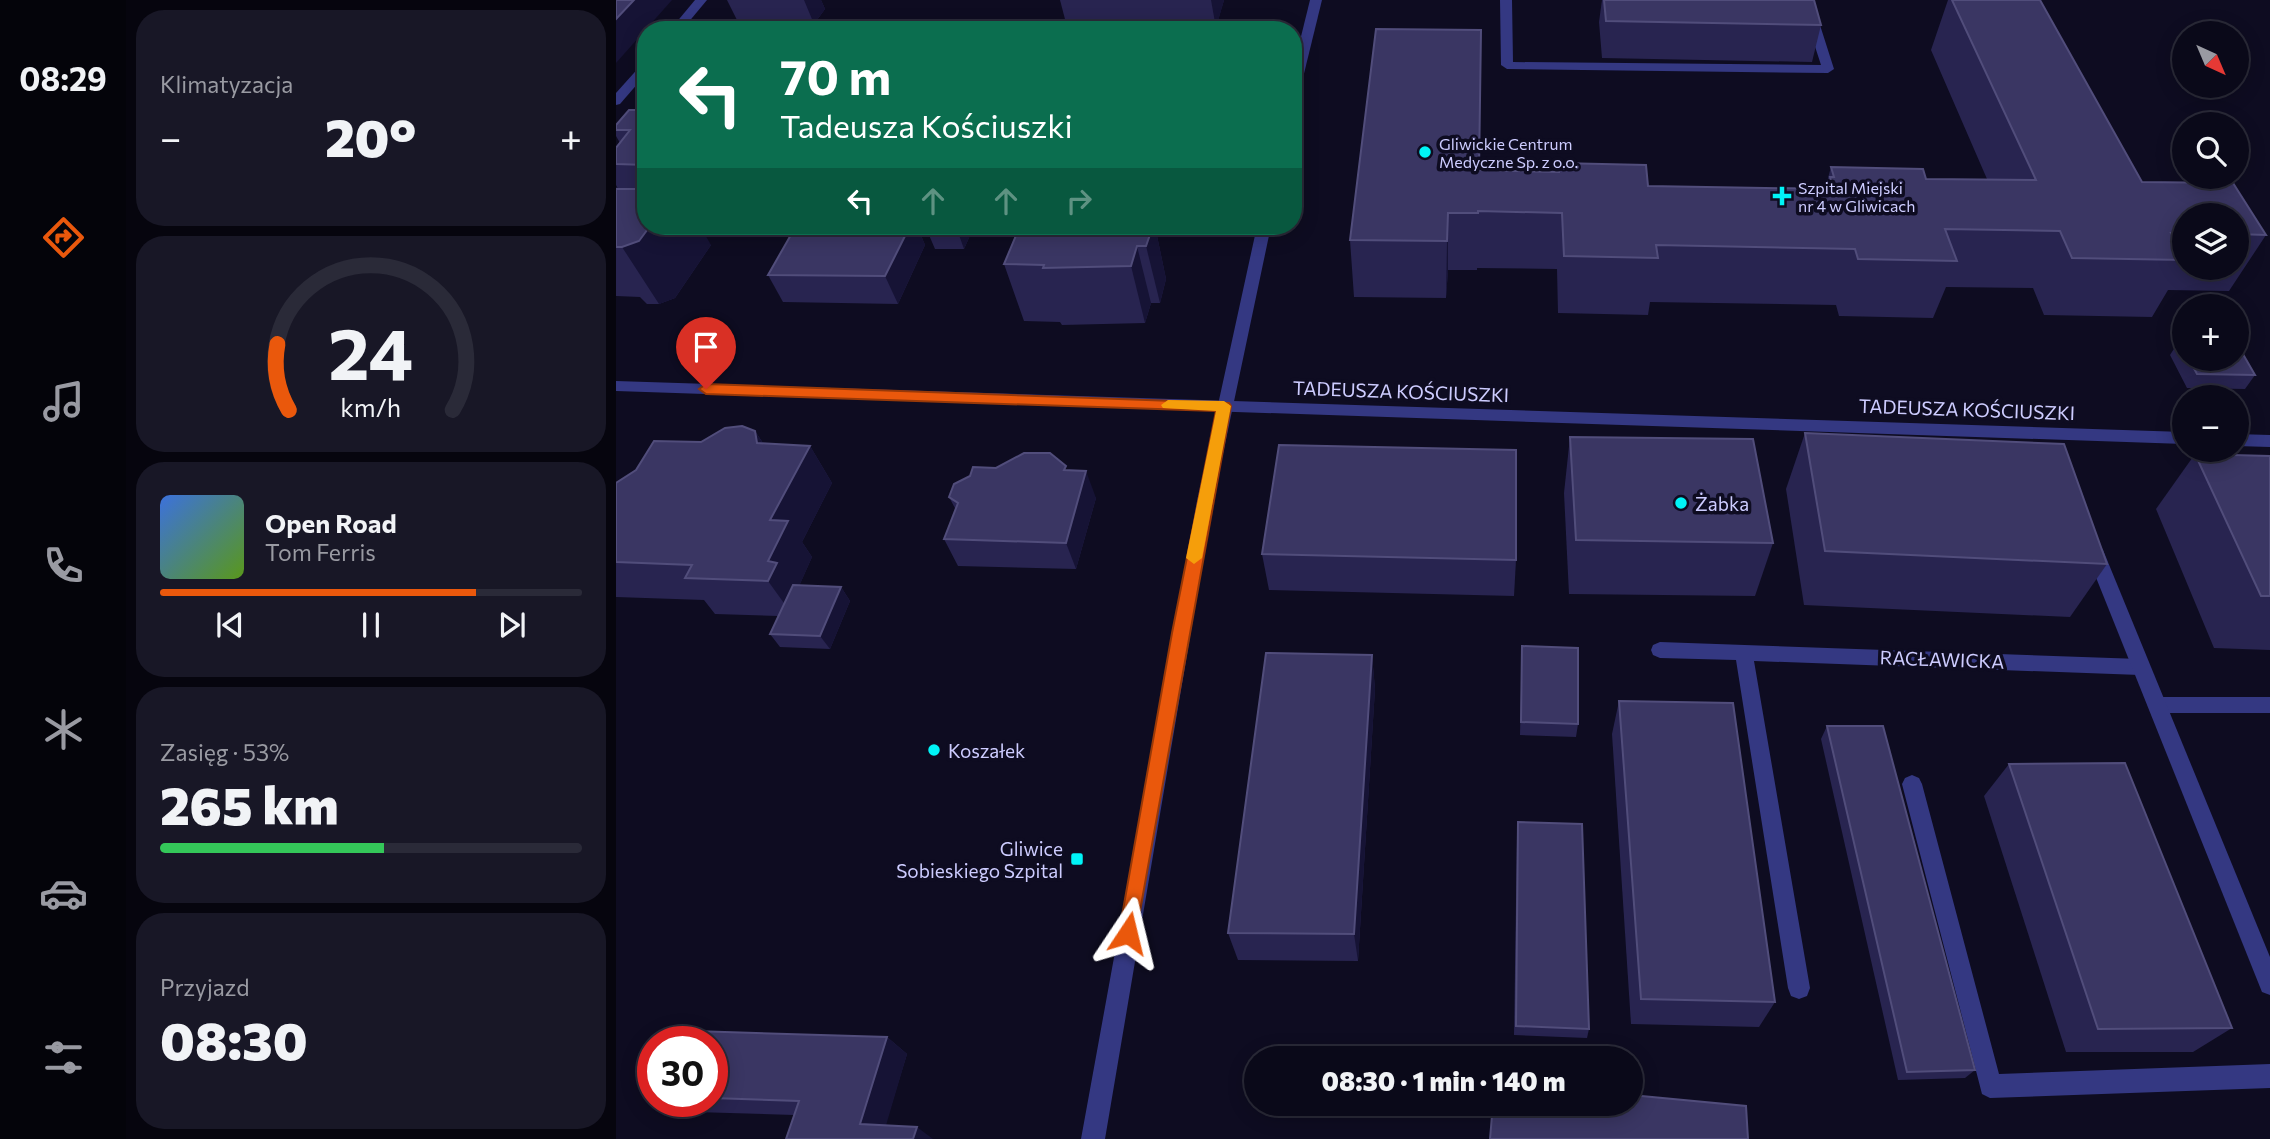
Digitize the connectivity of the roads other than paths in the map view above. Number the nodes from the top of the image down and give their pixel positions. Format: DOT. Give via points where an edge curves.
graph roads {
  1 [pos="701,0"];
  2 [pos="1316,0"];
  3 [pos="1506,0"];
  4 [pos="1806,0"];
  5 [pos="684,21"];
  6 [pos="1302,57"];
  7 [pos="637,76"];
  8 [pos="616,101"];
  9 [pos="1262,235"];
  10 [pos="616,386"];
  11 [pos="1224,406"];
  12 [pos="2048,433"];
  13 [pos="2172,438"];
  14 [pos="2249,440"];
  15 [pos="2270,441"];
  16 [pos="2057,457"];
  17 [pos="2086,531"];
  18 [pos="1660,650"];
  19 [pos="1744,654"];
  20 [pos="2140,667"];
  21 [pos="2158,705"];
  22 [pos="2270,705"];
  23 [pos="1912,784"];
  24 [pos="2270,984"];
  25 [pos="1799,988"];
  26 [pos="2270,1076"];
  27 [pos="1093,1139"];
  1 -- 5 [label="street"];
  2 -- 6 [label="street"];
  3 -- 4 [label="street" via="1507,65 1828,69"];
  7 -- 8 [label="street"];
  9 -- 11 [label="street"];
  10 -- 11 [label="street, TADEUSZA KOŚCIUSZKI"];
  11 -- 12 [label="street, TADEUSZA KOŚCIUSZKI"];
  11 -- 27 [label="street"];
  12 -- 13 [label="street, TADEUSZA KOŚCIUSZKI"];
  12 -- 16 [label="street"];
  14 -- 15 [label="street"];
  17 -- 20 [label="street"];
  18 -- 19 [label="street, RACŁAWICKA"];
  19 -- 20 [label="street, RACŁAWICKA"];
  19 -- 25 [label="street"];
  20 -- 21 [label="street"];
  21 -- 22 [label="street"];
  21 -- 24 [label="street"];
  23 -- 26 [label="street" via="1990,1086"];
}
